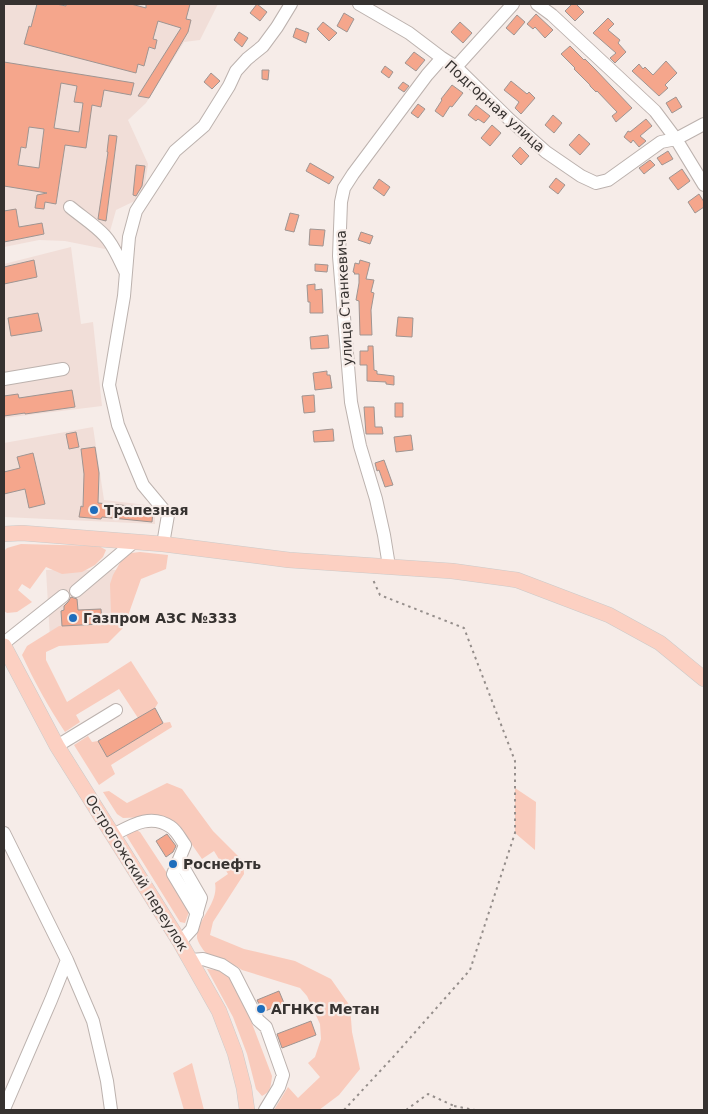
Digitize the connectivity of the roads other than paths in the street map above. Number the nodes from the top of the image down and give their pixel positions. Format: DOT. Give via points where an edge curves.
graph roads {
  1 [pos="291,4"];
  2 [pos="359,4"];
  3 [pos="513,4"];
  4 [pos="538,4"];
  5 [pos="442,58"];
  6 [pos="456,67"];
  7 [pos="704,124"];
  8 [pos="676,139"];
  9 [pos="704,185"];
  10 [pos="70,208"];
  11 [pos="125,272"];
  12 [pos="63,369"];
  13 [pos="4,378"];
  14 [pos="22,533"];
  15 [pos="4,534"];
  16 [pos="4,540"];
  17 [pos="134,542"];
  18 [pos="163,544"];
  19 [pos="389,566"];
  20 [pos="76,591"];
  21 [pos="63,596"];
  22 [pos="4,644"];
  23 [pos="704,679"];
  24 [pos="116,710"];
  25 [pos="57,746"];
  26 [pos="4,833"];
  27 [pos="114,835"];
  28 [pos="180,942"];
  29 [pos="67,960"];
  30 [pos="191,960"];
  31 [pos="4,1109"];
  32 [pos="112,1110"];
  33 [pos="247,1110"];
  34 [pos="265,1110"];
  1 -- 11 [label="street" via="263,46 236,71 204,126 175,151 136,211"];
  2 -- 5 [label="street, Подгорная улица" via="409,33"];
  3 -- 6 [label="street"];
  4 -- 8 [label="street" via="654,111"];
  5 -- 6 [label="street, Подгорная улица"];
  5 -- 19 [label="street, улица Станкевича" via="353,174 344,188 341,202 339,256 351,402 376,498"];
  6 -- 8 [label="street, Подгорная улица" via="546,152 596,183 608,180 661,142"];
  7 -- 8 [label="street"];
  8 -- 9 [label="street"];
  10 -- 11 [label="street" via="106,237"];
  11 -- 18 [label="street" via="109,385 118,425 143,485 168,515"];
  12 -- 13 [label="street"];
  14 -- 15 [label="main road"];
  14 -- 16 [label="street"];
  14 -- 17 [label="main road"];
  17 -- 18 [label="main road"];
  17 -- 20 [label="street"];
  18 -- 19 [label="main road" via="288,560"];
  19 -- 23 [label="main road" via="517,580 609,615 660,643"];
  21 -- 22 [label="street"];
  22 -- 25 [label="main road, Острогожский переулок"];
  24 -- 25 [label="street"];
  25 -- 27 [label="main road, Острогожский переулок"];
  26 -- 29 [label="street"];
  27 -- 28 [label="main road, Острогожский переулок"];
  27 -- 28 [label="street" via="137,822 158,820 173,828 185,846 173,874 197,914 192,929"];
  28 -- 30 [label="main road, Острогожский переулок"];
  29 -- 31 [label="street"];
  29 -- 32 [label="street" via="93,1021"];
  30 -- 33 [label="main road, Острогожский переулок" via="219,1011 232,1045"];
  30 -- 34 [label="street" via="203,959 234,973 258,1020 266,1027 283,1075"];
}
